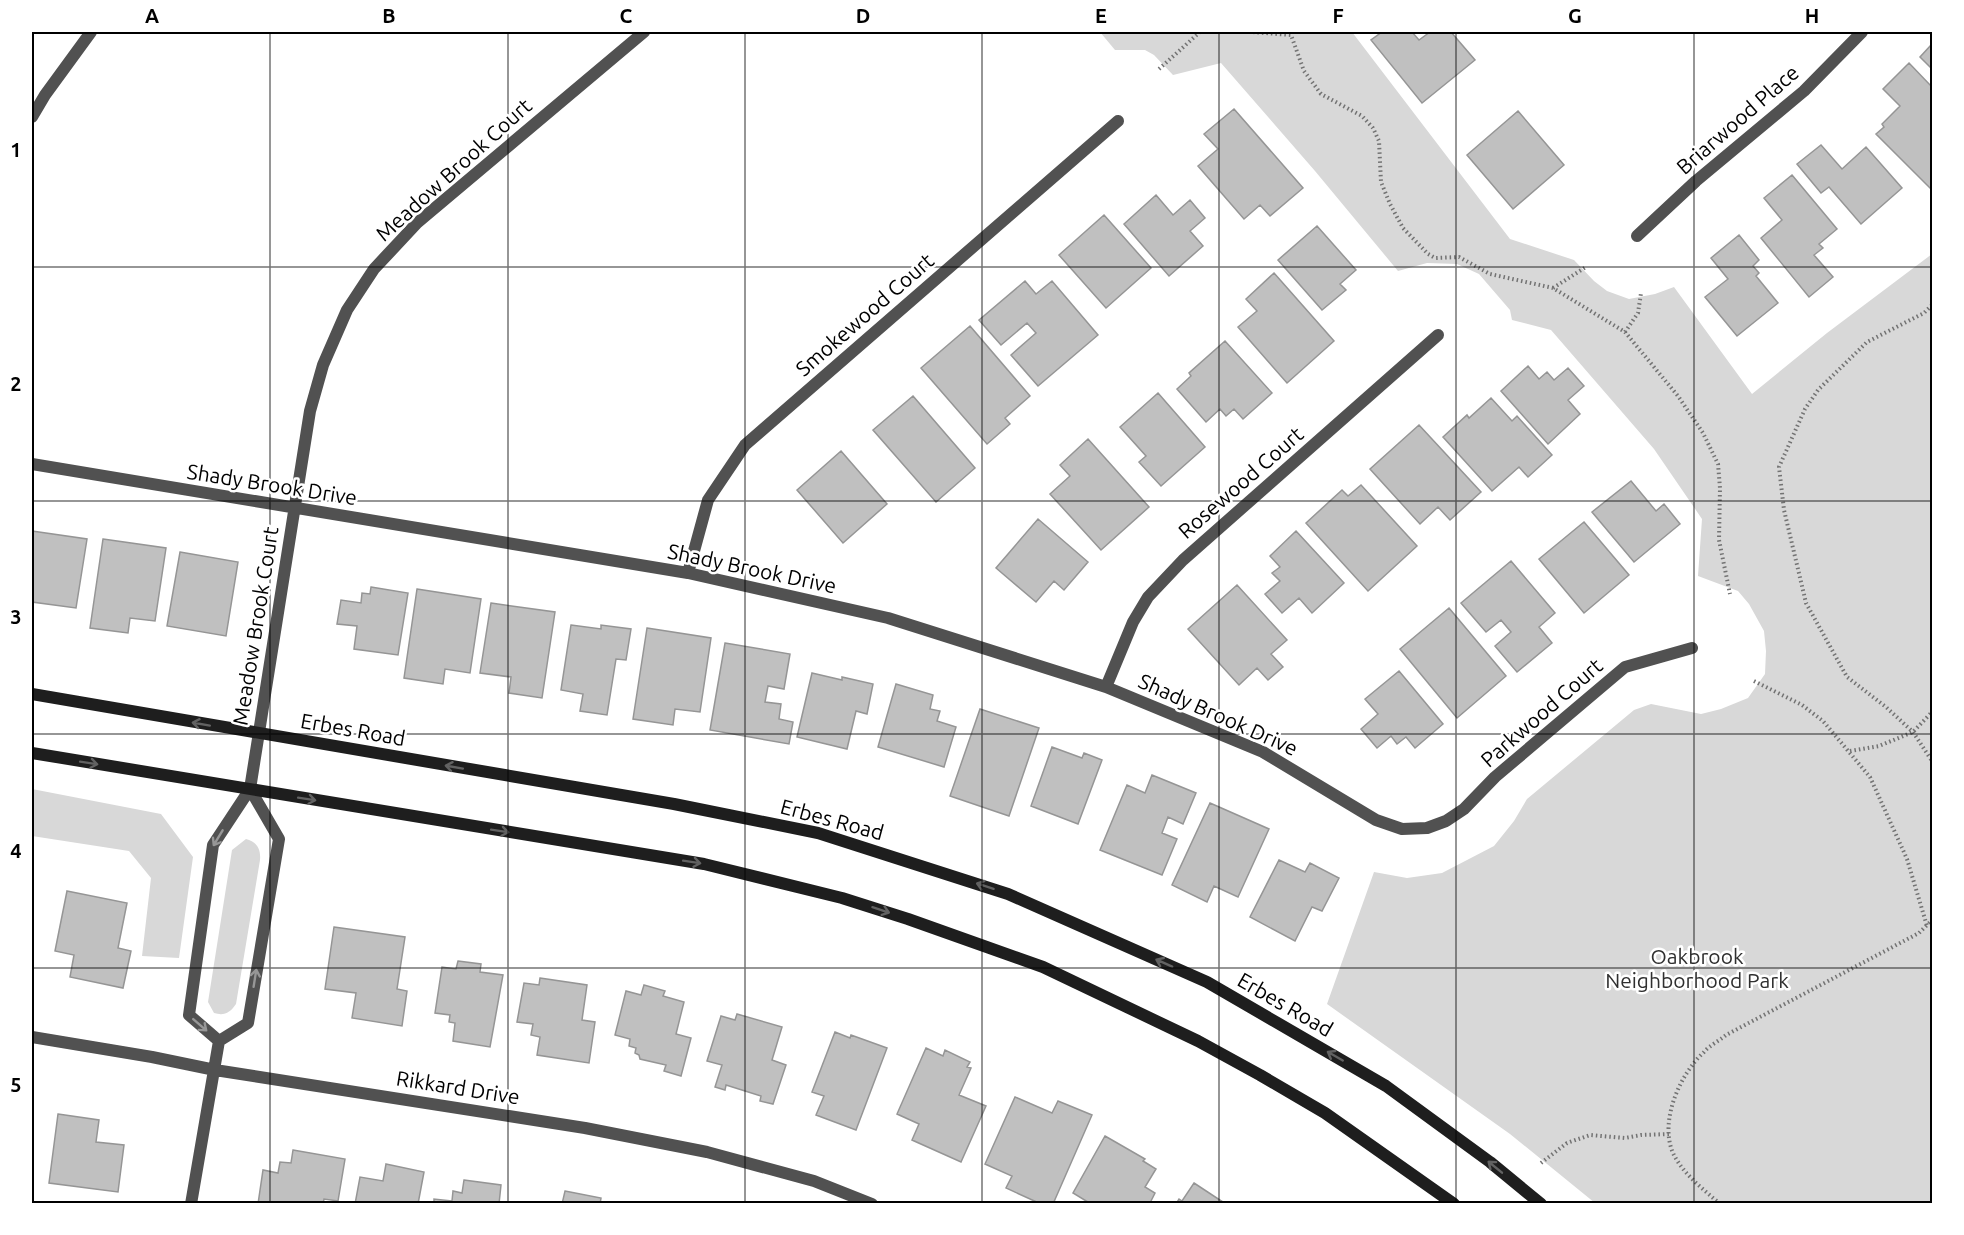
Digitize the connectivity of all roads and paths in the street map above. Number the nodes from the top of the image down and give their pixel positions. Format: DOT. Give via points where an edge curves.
graph roads {
  1 [pos="91,32"];
  2 [pos="644,32"];
  3 [pos="1199,32"];
  4 [pos="1862,32"];
  5 [pos="1292,33"];
  6 [pos="1159,69"];
  7 [pos="32,117"];
  8 [pos="1118,121"];
  9 [pos="1637,236"];
  10 [pos="1586,267"];
  11 [pos="1552,288"];
  12 [pos="1641,293"];
  13 [pos="1932,305"];
  14 [pos="1625,332"];
  15 [pos="1438,336"];
  16 [pos="32,464"];
  17 [pos="294,508"];
  18 [pos="688,573"];
  19 [pos="1730,594"];
  20 [pos="1692,648"];
  21 [pos="1754,681"];
  22 [pos="1106,687"];
  23 [pos="32,694"];
  24 [pos="1932,712"];
  25 [pos="1913,732"];
  26 [pos="259,734"];
  27 [pos="1850,751"];
  28 [pos="32,753"];
  29 [pos="1932,761"];
  30 [pos="250,789"];
  31 [pos="1428,828"];
  32 [pos="1932,920"];
  33 [pos="1927,926"];
  34 [pos="32,1037"];
  35 [pos="219,1041"];
  36 [pos="215,1070"];
  37 [pos="1669,1134"];
  38 [pos="1541,1163"];
  39 [pos="191,1203"];
  40 [pos="872,1203"];
  41 [pos="1454,1203"];
  42 [pos="1541,1203"];
  43 [pos="1720,1203"];
  1 -- 7 [label="street"];
  2 -- 17 [label="street, Meadow Brook Court" via="417,223 374,269 347,310 322,364"];
  3 -- 5 [label="path"];
  3 -- 6 [label="path"];
  4 -- 9 [label="street, Briarwood Place" via="1804,91"];
  5 -- 11 [label="path" via="1304,71 1321,94 1362,116 1373,128 1379,141 1381,182 1390,204 1403,228 1428,254 1435,258 1459,257 1490,274"];
  8 -- 18 [label="street, Smokewood Court" via="745,445 708,500"];
  10 -- 11 [label="path"];
  11 -- 14 [label="path"];
  12 -- 14 [label="path" via="1638,313"];
  13 -- 25 [label="path" via="1867,342 1818,390 1805,409 1779,467 1784,510 1806,603 1847,677"];
  14 -- 19 [label="path" via="1678,396 1718,464 1719,540"];
  15 -- 22 [label="street, Rosewood Court" via="1183,560 1148,597 1133,622"];
  16 -- 17 [label="street, Shady Brook Drive"];
  17 -- 18 [label="street, Shady Brook Drive"];
  17 -- 26 [label="street, Meadow Brook Court"];
  18 -- 22 [label="street, Shady Brook Drive" via="888,618"];
  20 -- 31 [label="street, Parkwood Court" via="1625,668 1495,777 1464,809"];
  21 -- 27 [label="path" via="1802,705"];
  22 -- 31 [label="street, Shady Brook Drive" via="1263,752 1376,820 1402,829"];
  26 -- 23 [label="main road, Erbes Road, one-way"];
  24 -- 25 [label="path"];
  25 -- 27 [label="path" via="1879,746"];
  25 -- 29 [label="path"];
  26 -- 30 [label="street, Meadow Brook Court"];
  42 -- 26 [label="main road, Erbes Road, one-way" via="1386,1086 1207,982 1008,894 818,833 674,804"];
  27 -- 33 [label="path" via="1870,777 1887,810"];
  28 -- 30 [label="main road, one-way"];
  30 -- 35 [label="street, Meadow Brook Court, one-way" via="213,845 189,1015"];
  35 -- 30 [label="street, one-way" via="248,1023 279,839"];
  30 -- 41 [label="main road, one-way" via="704,864 908,919 1043,967 1197,1041 1324,1113"];
  32 -- 33 [label="path"];
  33 -- 37 [label="path" via="1726,1035 1704,1051 1690,1068 1677,1095 1669,1118"];
  34 -- 36 [label="street, Rikkard Drive"];
  35 -- 36 [label="street"];
  36 -- 39 [label="street"];
  36 -- 40 [label="street, Rikkard Drive" via="585,1128 707,1152 814,1181"];
  37 -- 38 [label="path" via="1625,1138 1590,1135 1567,1143"];
  37 -- 43 [label="path" via="1674,1155 1690,1178"];
}
